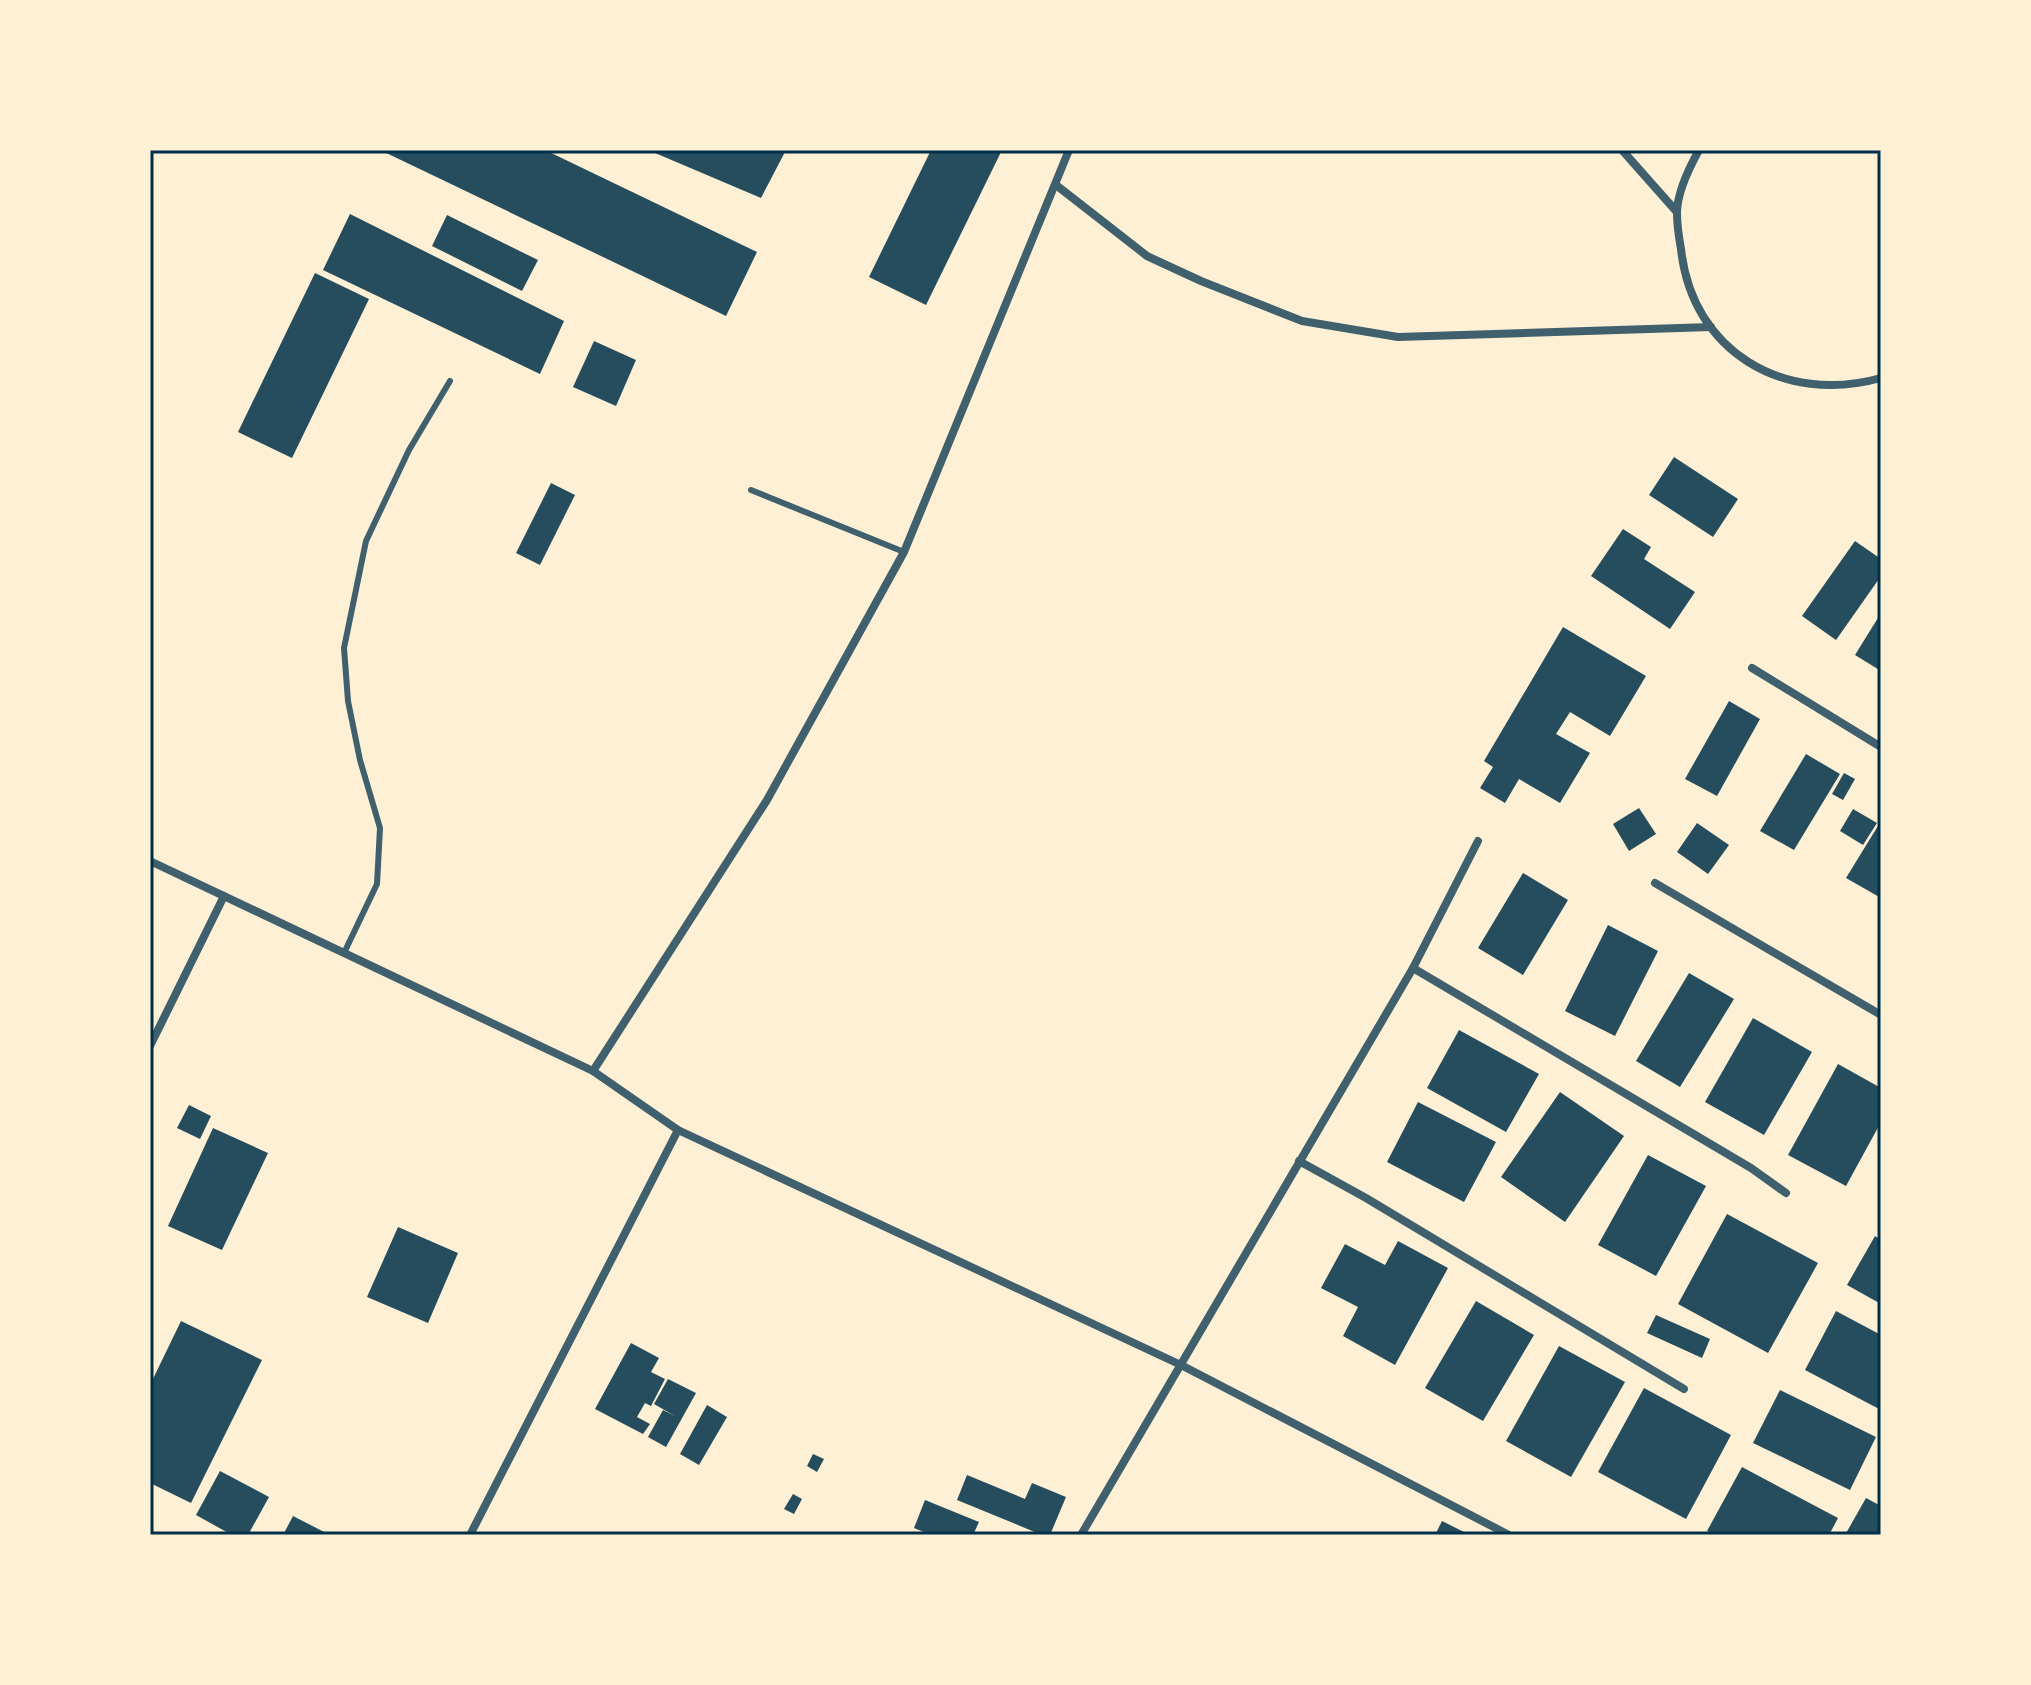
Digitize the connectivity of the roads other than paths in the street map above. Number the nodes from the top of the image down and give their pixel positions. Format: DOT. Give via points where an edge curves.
graph roads {
  1 [pos="1069,150"];
  2 [pos="1622,150"];
  3 [pos="1699,150"];
  4 [pos="1056,185"];
  5 [pos="1676,211"];
  6 [pos="1711,327"];
  7 [pos="1881,378"];
  8 [pos="450,381"];
  9 [pos="751,490"];
  10 [pos="904,552"];
  11 [pos="1752,668"];
  12 [pos="1881,747"];
  13 [pos="1478,841"];
  14 [pos="150,861"];
  15 [pos="1655,883"];
  16 [pos="224,896"];
  17 [pos="344,953"];
  18 [pos="1413,968"];
  19 [pos="1881,1015"];
  20 [pos="150,1046"];
  21 [pos="593,1071"];
  22 [pos="678,1130"];
  23 [pos="1299,1161"];
  24 [pos="1786,1193"];
  25 [pos="1181,1365"];
  26 [pos="1684,1389"];
  27 [pos="470,1535"];
  28 [pos="1081,1535"];
  29 [pos="1509,1535"];
  1 -- 4 [label="street"];
  2 -- 5 [label="street"];
  3 -- 5 [label="street"];
  4 -- 6 [label="street" via="1147,256 1302,321 1398,337"];
  4 -- 10 [label="street"];
  5 -- 6 [label="street" via="1683,273"];
  6 -- 7 [label="street" via="1732,352 1785,380 1830,386"];
  8 -- 17 [label="lane" via="409,450 366,541 344,648 348,701 380,828 377,884"];
  9 -- 10 [label="lane"];
  10 -- 21 [label="street" via="767,800"];
  11 -- 12 [label="street"];
  13 -- 18 [label="street"];
  14 -- 16 [label="street"];
  15 -- 19 [label="street"];
  16 -- 17 [label="street"];
  16 -- 20 [label="street"];
  17 -- 21 [label="street"];
  18 -- 23 [label="street"];
  18 -- 24 [label="street"];
  21 -- 22 [label="street"];
  22 -- 25 [label="street"];
  22 -- 27 [label="street"];
  23 -- 25 [label="street"];
  23 -- 26 [label="street"];
  25 -- 28 [label="street"];
  25 -- 29 [label="street"];
}
